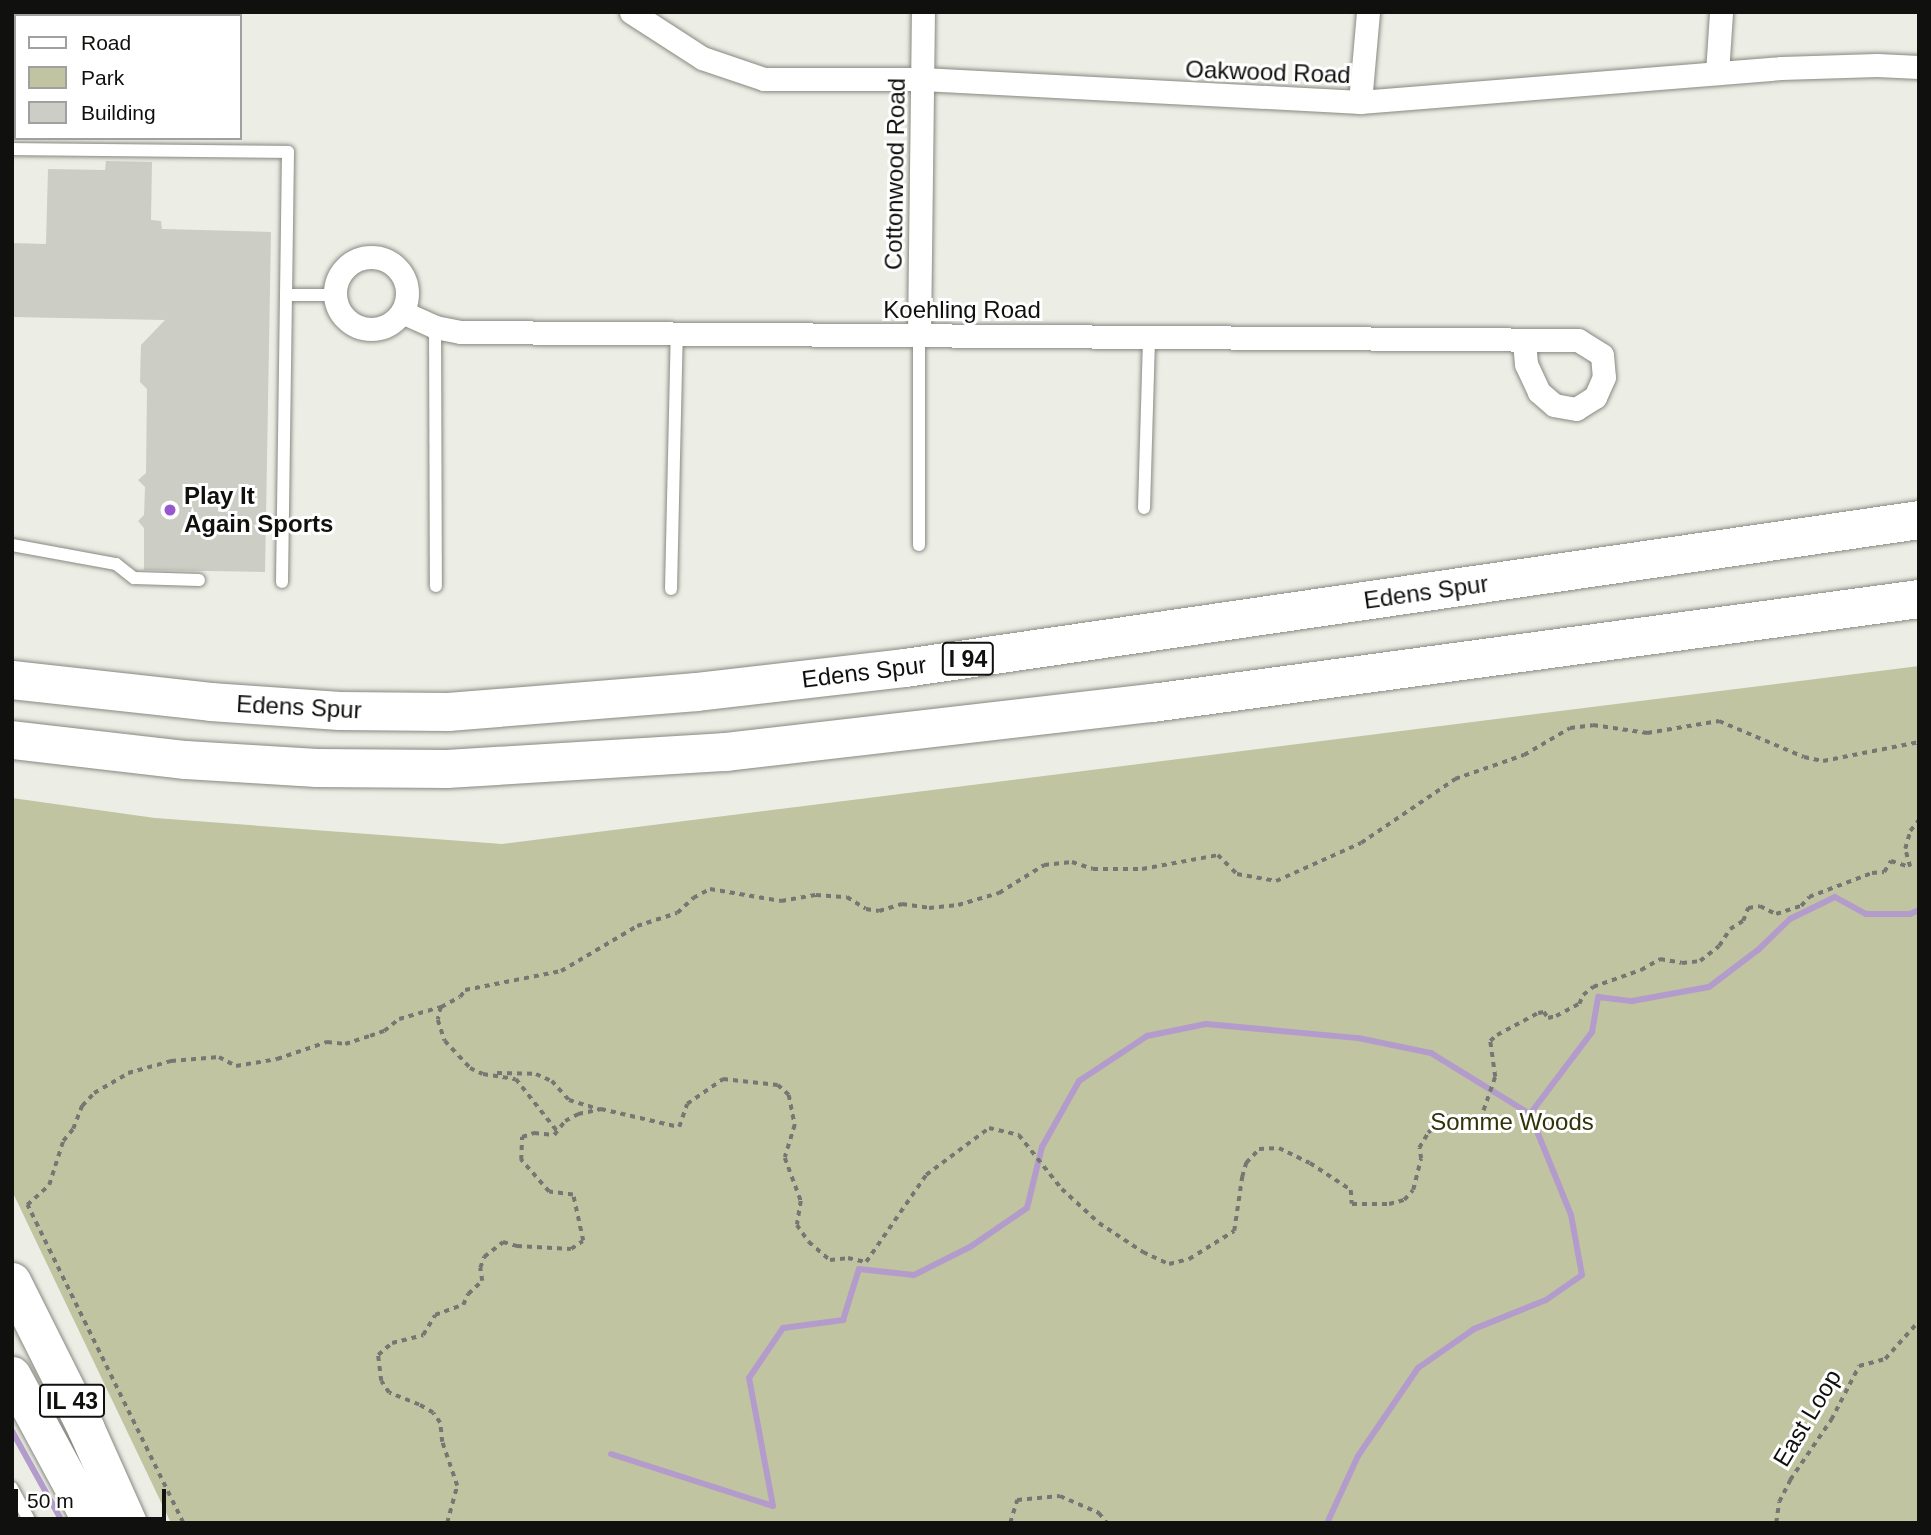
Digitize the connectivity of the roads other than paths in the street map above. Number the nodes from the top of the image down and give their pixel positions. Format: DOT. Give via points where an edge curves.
graph roads {
  1 [pos="631,12"];
  2 [pos="923,12"];
  3 [pos="1368,12"];
  4 [pos="1721,12"];
  5 [pos="1919,67"];
  6 [pos="1717,73"];
  7 [pos="922,79"];
  8 [pos="1360,102"];
  9 [pos="12,149"];
  10 [pos="286,295"];
  11 [pos="335,295"];
  12 [pos="402,312"];
  13 [pos="435,327"];
  14 [pos="677,334"];
  15 [pos="919,336"];
  16 [pos="1149,337"];
  17 [pos="1524,340"];
  18 [pos="1144,508"];
  19 [pos="1919,520"];
  20 [pos="12,545"];
  21 [pos="919,545"];
  22 [pos="199,580"];
  23 [pos="282,582"];
  24 [pos="436,586"];
  25 [pos="671,589"];
  26 [pos="1919,599"];
  27 [pos="12,680"];
  28 [pos="12,740"];
  29 [pos="12,1281"];
  30 [pos="12,1375"];
  31 [pos="12,1488"];
  32 [pos="31,1523"];
  33 [pos="92,1523"];
  34 [pos="128,1523"];
  1 -- 7 [label="street, Oakwood Road" via="702,58 764,79"];
  2 -- 7 [label="street, Cottonwood Road"];
  3 -- 8 [label="street"];
  4 -- 6 [label="street"];
  5 -- 6 [label="street, Oakwood Road" via="1863,65"];
  6 -- 8 [label="street, Oakwood Road"];
  7 -- 8 [label="street, Oakwood Road"];
  7 -- 15 [label="street, Cottonwood Road"];
  9 -- 10 [label="lane" via="288,152"];
  10 -- 11 [label="lane"];
  10 -- 23 [label="lane"];
  11 -- 12 [label="street" via="340,312 359,327 384,327"];
  11 -- 12 [label="street" via="342,272 351,263 374,257 386,260 404,276 408,288"];
  12 -- 13 [label="street, Koehling Road"];
  13 -- 14 [label="street, Koehling Road" via="461,332"];
  13 -- 24 [label="lane"];
  14 -- 15 [label="street, Koehling Road"];
  14 -- 25 [label="lane"];
  15 -- 16 [label="street, Koehling Road"];
  15 -- 21 [label="lane"];
  16 -- 17 [label="street, Koehling Road"];
  16 -- 18 [label="lane"];
  19 -- 27 [label="highway, Edens Spur / I 94" via="905,668 697,692 448,712 340,711"];
  20 -- 22 [label="lane" via="116,564 134,579"];
  26 -- 28 [label="highway" via="1152,703 726,752 447,769 317,768 187,760"];
  29 -- 34 [label="main road, IL 43"];
  30 -- 33 [label="main road, IL 43"];
  31 -- 32 [label="lane"];
}
